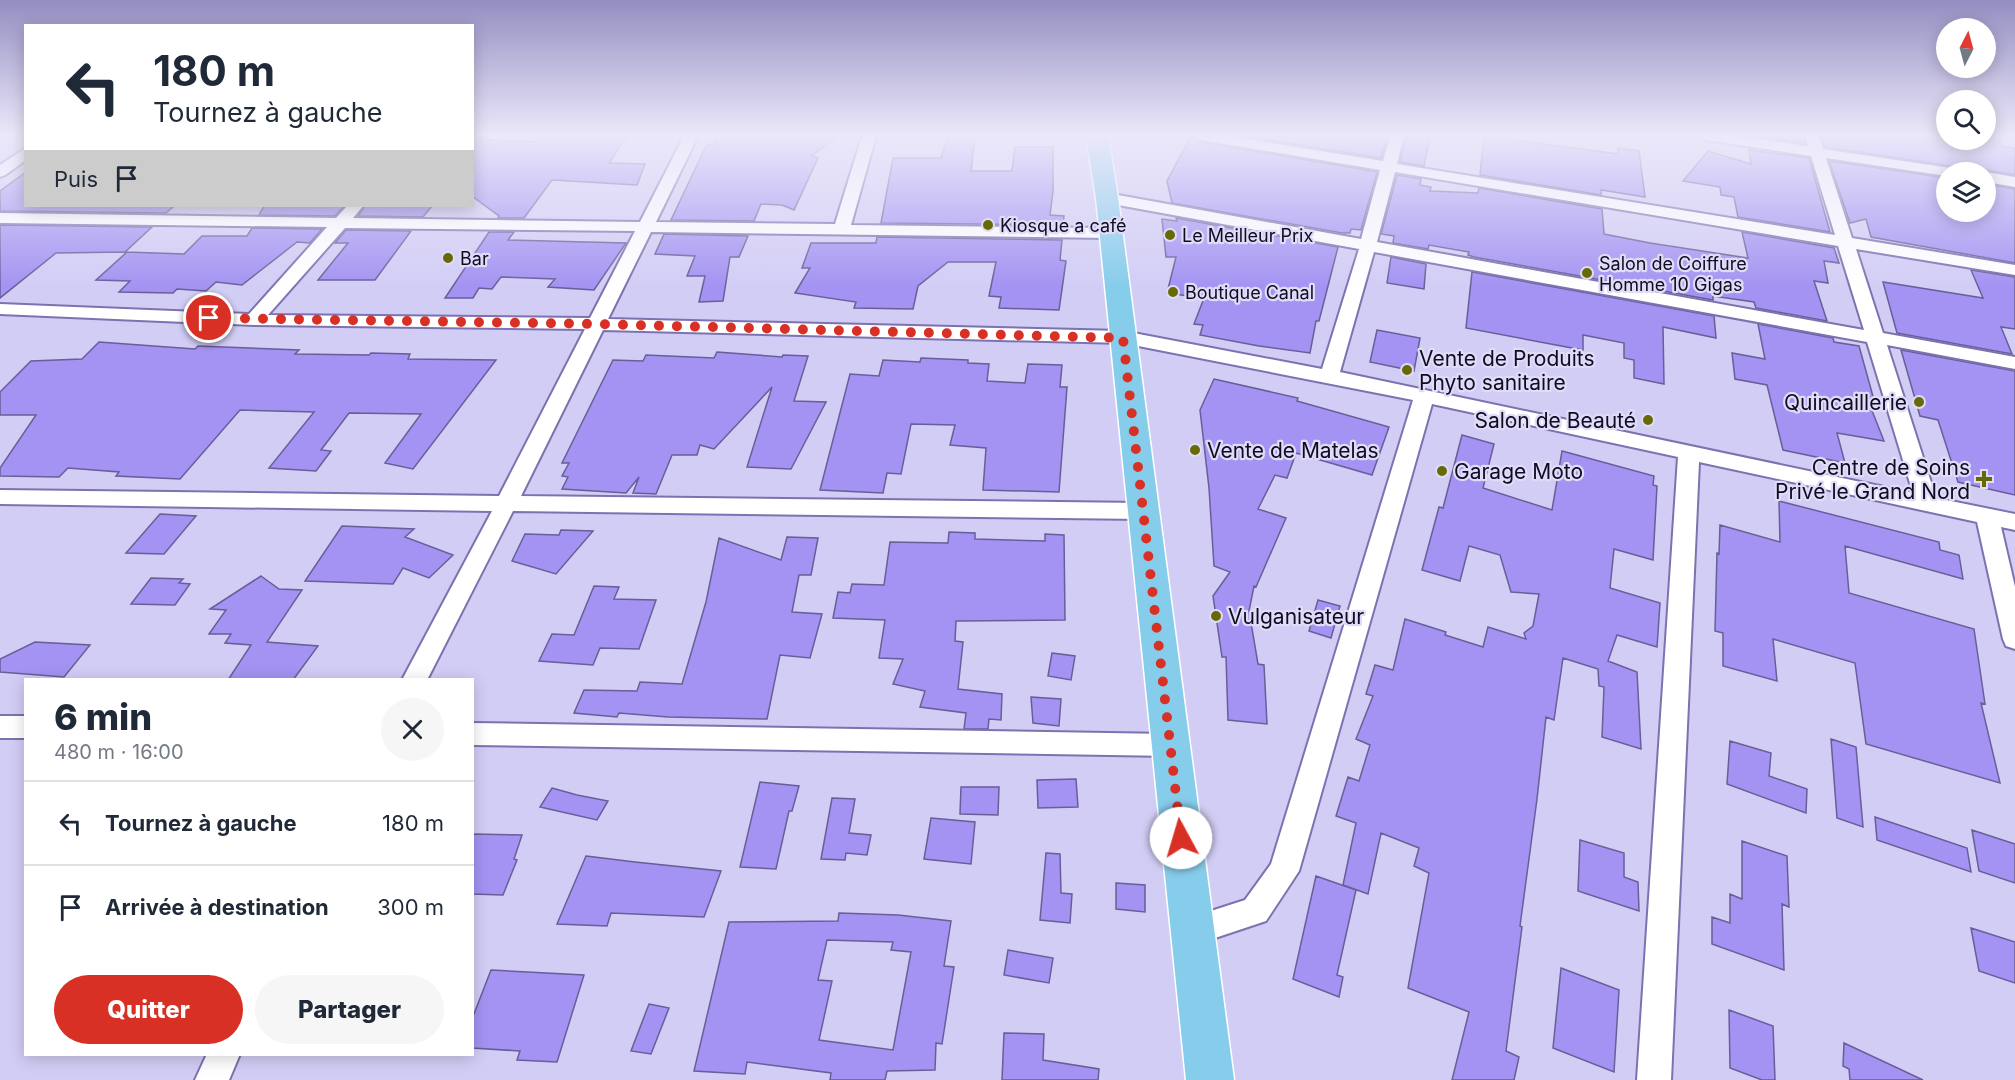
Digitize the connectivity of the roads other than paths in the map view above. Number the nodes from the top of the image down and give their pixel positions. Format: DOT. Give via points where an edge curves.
graph roads {
  1 [pos="666,186"];
  2 [pos="855,186"];
  3 [pos="1105,186"];
  4 [pos="1383,186"];
  5 [pos="1506,186"];
  6 [pos="1827,186"];
  7 [pos="1107,198"];
  8 [pos="354,207"];
  9 [pos="0,218"];
  10 [pos="341,223"];
  11 [pos="645,227"];
  12 [pos="843,229"];
  13 [pos="1111,233"];
  14 [pos="1843,242"];
  15 [pos="1368,245"];
  16 [pos="2015,270"];
  17 [pos="3,311"];
  18 [pos="254,320"];
  19 [pos="597,324"];
  20 [pos="1123,338"];
  21 [pos="1875,338"];
  22 [pos="2015,363"];
  23 [pos="1329,376"];
  24 [pos="1424,397"];
  25 [pos="1689,453"];
  26 [pos="0,497"];
  27 [pos="507,502"];
  28 [pos="1927,503"];
  29 [pos="1143,511"];
  30 [pos="1987,516"];
  31 [pos="2015,522"];
  32 [pos="2015,639"];
  33 [pos="415,678"];
  34 [pos="0,727"];
  35 [pos="24,727"];
  36 [pos="474,734"];
  37 [pos="1170,745"];
  38 [pos="1191,931"];
  39 [pos="223,1056"];
  40 [pos="212,1080"];
  41 [pos="1210,1080"];
  42 [pos="1654,1080"];
  1 -- 11 [label="street"];
  2 -- 12 [label="street"];
  3 -- 7 [label="main road"];
  4 -- 15 [label="street"];
  5 -- 14 [label="street"];
  6 -- 14 [label="street"];
  7 -- 13 [label="main road"];
  7 -- 15 [label="street"];
  8 -- 10 [label="street"];
  9 -- 10 [label="street"];
  10 -- 11 [label="street"];
  10 -- 18 [label="street"];
  11 -- 12 [label="street"];
  11 -- 19 [label="street"];
  12 -- 13 [label="street"];
  13 -- 20 [label="main road"];
  14 -- 16 [label="street"];
  14 -- 21 [label="street"];
  15 -- 21 [label="street"];
  15 -- 23 [label="street"];
  17 -- 18 [label="street"];
  18 -- 19 [label="street"];
  19 -- 20 [label="street"];
  19 -- 27 [label="street"];
  20 -- 23 [label="street"];
  20 -- 29 [label="main road"];
  21 -- 22 [label="street"];
  21 -- 28 [label="street"];
  23 -- 24 [label="street"];
  24 -- 25 [label="street"];
  24 -- 38 [label="street" via="1284,871 1255,911"];
  25 -- 28 [label="street"];
  25 -- 42 [label="street"];
  26 -- 27 [label="street"];
  27 -- 29 [label="street"];
  27 -- 33 [label="street"];
  28 -- 30 [label="street"];
  29 -- 37 [label="main road"];
  30 -- 31 [label="street"];
  30 -- 32 [label="street"];
  34 -- 35 [label="street"];
  36 -- 37 [label="street"];
  37 -- 38 [label="main road"];
  38 -- 41 [label="main road"];
  39 -- 40 [label="street"];
}
